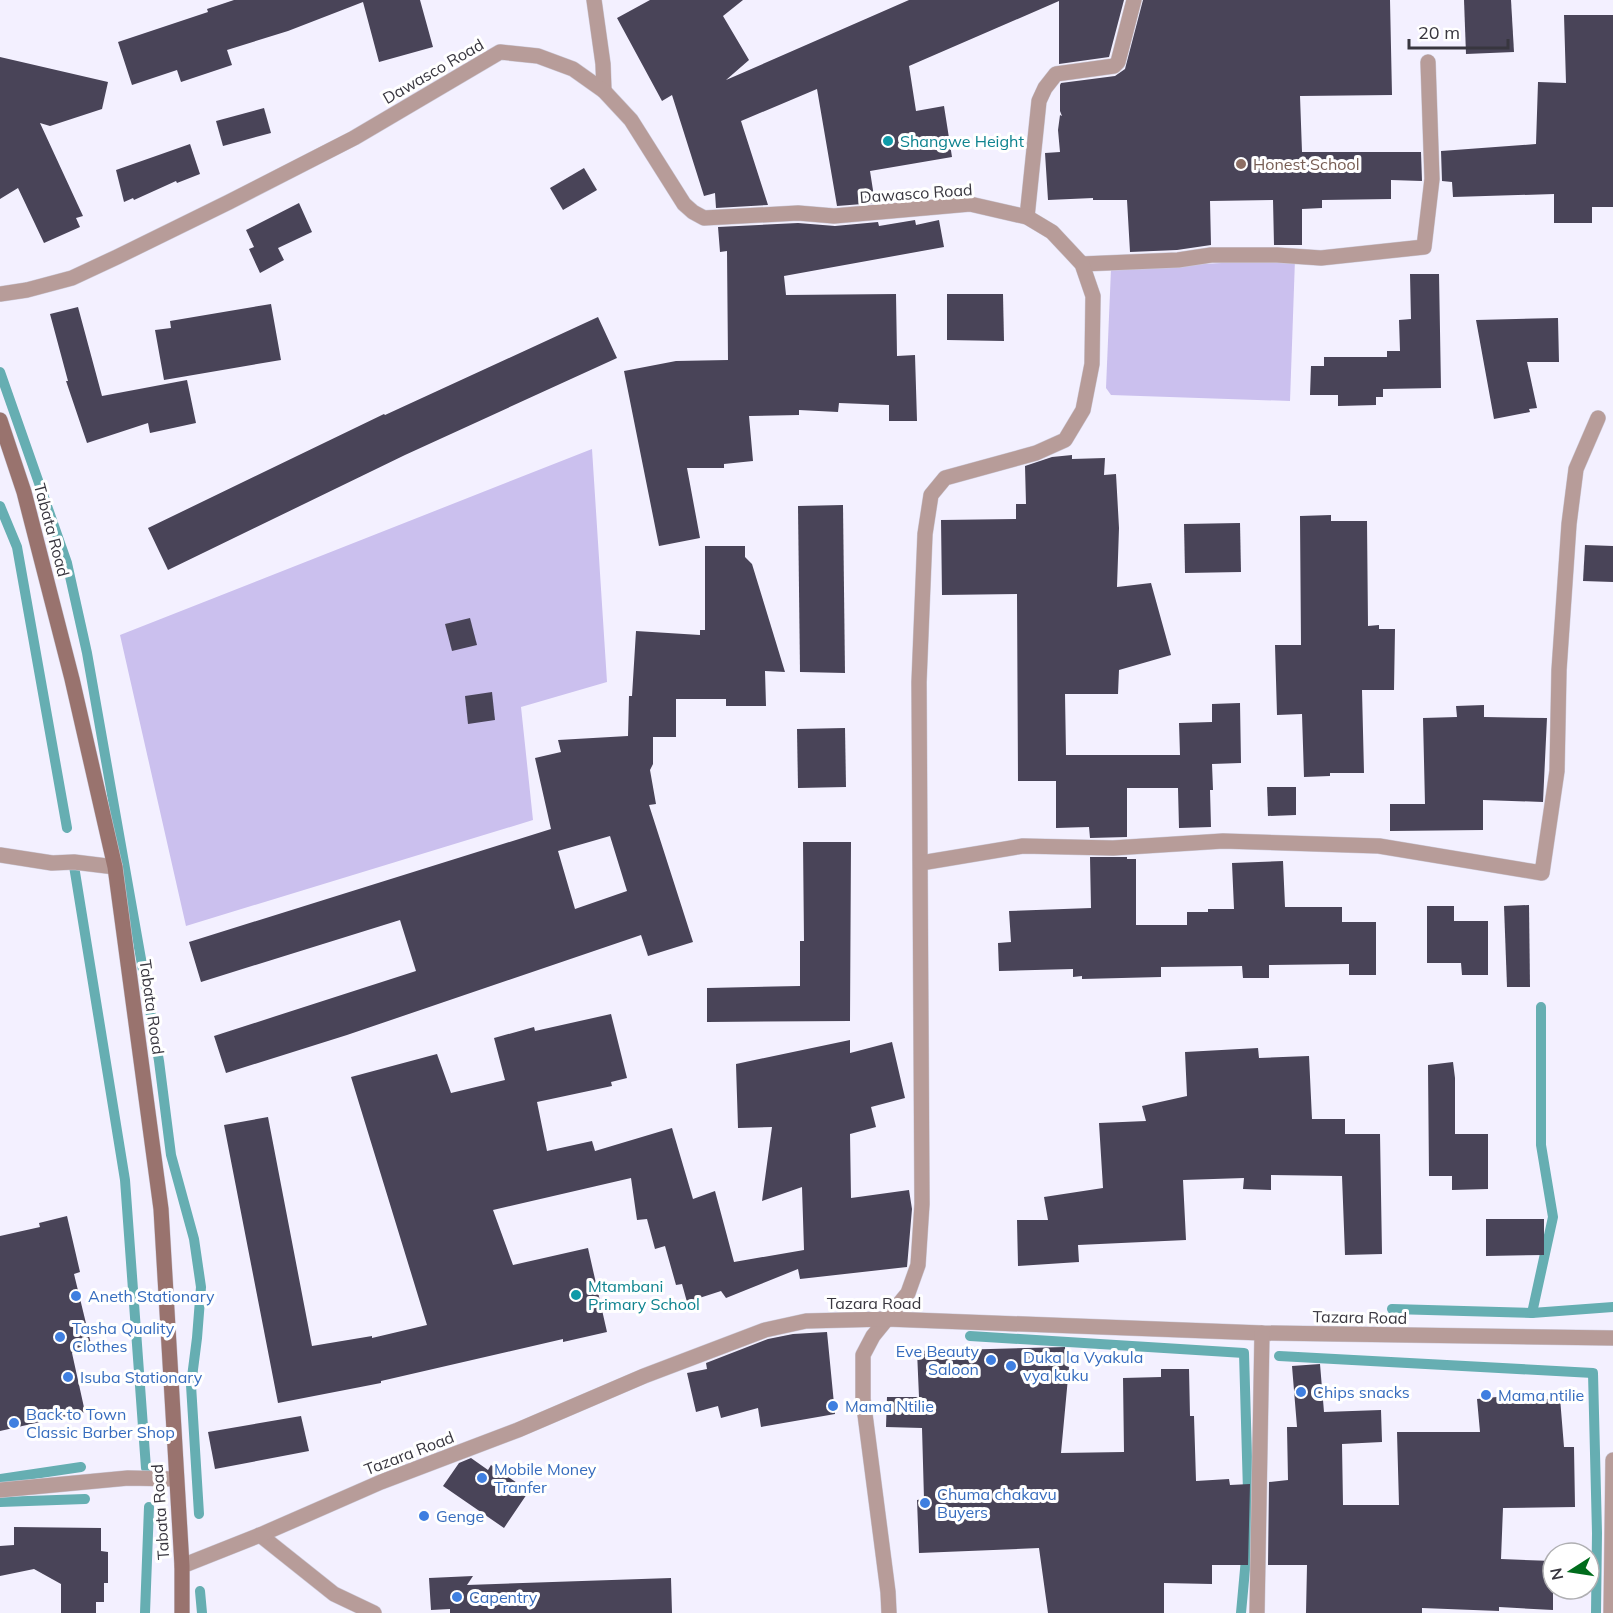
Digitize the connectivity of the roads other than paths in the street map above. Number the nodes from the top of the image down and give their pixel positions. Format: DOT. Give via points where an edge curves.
graph roads {
  1 [pos="594,0"];
  2 [pos="1134,0"];
  3 [pos="1428,62"];
  4 [pos="604,91"];
  5 [pos="1027,217"];
  6 [pos="1082,264"];
  7 [pos="0,294"];
  8 [pos="1598,418"];
  9 [pos="0,420"];
  10 [pos="0,855"];
  11 [pos="921,863"];
  12 [pos="115,867"];
  13 [pos="887,1319"];
  14 [pos="1262,1334"];
  15 [pos="1613,1338"];
  16 [pos="1613,1460"];
  17 [pos="176,1479"];
  18 [pos="0,1490"];
  19 [pos="260,1535"];
  20 [pos="182,1566"];
  21 [pos="182,1613"];
  22 [pos="374,1613"];
  23 [pos="889,1613"];
  24 [pos="1257,1613"];
  25 [pos="1611,1613"];
  1 -- 4 [label="street"];
  2 -- 5 [label="street" via="1114,66 1056,74 1045,88 1039,101"];
  3 -- 6 [label="street" via="1432,179 1424,247 1322,258 1211,255"];
  4 -- 5 [label="street, Dawasco Road" via="631,120 684,204 704,218 798,213 834,216 970,204"];
  4 -- 7 [label="street, Dawasco Road" via="573,69 538,56 500,52 354,138 117,257 72,278"];
  5 -- 6 [label="street, Dawasco Road" via="1052,232"];
  6 -- 11 [label="street" via="1093,296 1092,364 1083,410 1065,440 1036,453 945,478 931,495 925,534 919,682"];
  8 -- 11 [label="street" via="1576,469 1569,524 1557,771 1542,873 1379,846 1222,842 1113,848 1023,846"];
  9 -- 12 [label="main road, Tabata Road" via="24,492 64,646"];
  10 -- 12 [label="street"];
  11 -- 13 [label="street" via="922,1204 918,1265 908,1293"];
  12 -- 17 [label="main road, Tabata Road" via="161,1209"];
  13 -- 14 [label="street, Tazara Road"];
  13 -- 19 [label="street, Tazara Road" via="806,1321 765,1330 381,1482"];
  13 -- 23 [label="street" via="863,1355 863,1399"];
  14 -- 15 [label="street, Tazara Road"];
  14 -- 24 [label="street"];
  16 -- 25 [label="street"];
  17 -- 18 [label="street" via="128,1478"];
  17 -- 20 [label="main road, Tabata Road"];
  19 -- 20 [label="street, Tazara Road"];
  19 -- 22 [label="street" via="334,1594"];
  20 -- 21 [label="main road, Tabata Road"];
}
